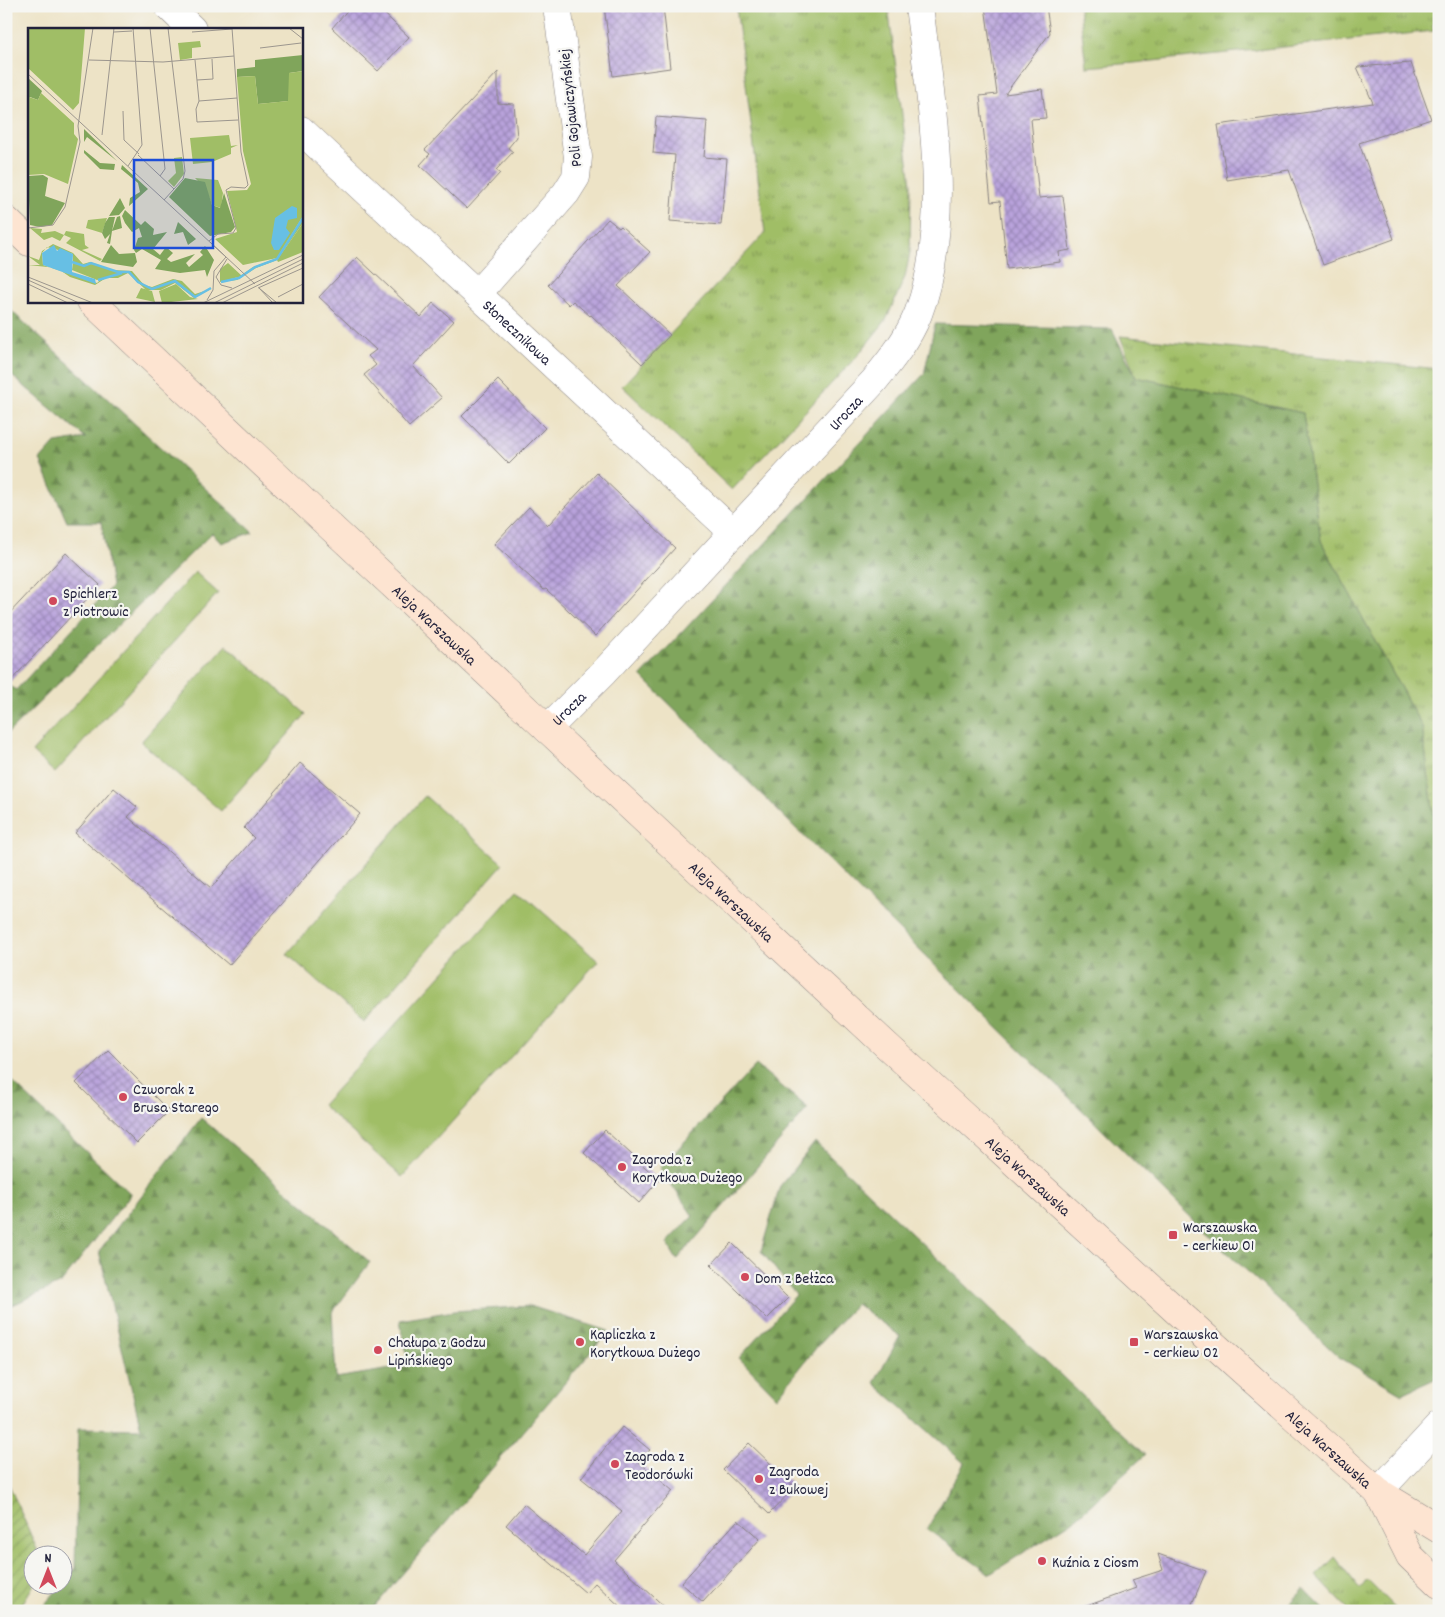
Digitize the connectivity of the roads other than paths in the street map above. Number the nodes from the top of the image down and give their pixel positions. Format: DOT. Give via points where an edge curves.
graph roads {
  1 [pos="168,6"];
  2 [pos="557,6"];
  3 [pos="919,6"];
  4 [pos="191,28"];
  5 [pos="302,131"];
  6 [pos="6,220"];
  7 [pos="28,241"];
  8 [pos="478,293"];
  9 [pos="92,302"];
  10 [pos="734,533"];
  11 [pos="547,728"];
  12 [pos="1439,1426"];
  13 [pos="1378,1492"];
  14 [pos="1439,1529"];
  15 [pos="1439,1584"];
  1 -- 4 [label="street"];
  2 -- 8 [label="street, Poli Gojawiczyńskiej" via="578,157 576,177 566,193"];
  3 -- 10 [label="street, Urocza" via="933,116 936,205 929,283 918,316 901,348 874,381"];
  5 -- 8 [label="street, Słonecznikowa"];
  6 -- 7 [label="street"];
  8 -- 10 [label="street, Słonecznikowa"];
  9 -- 11 [label="street, Aleja Warszawska"];
  10 -- 11 [label="street, Urocza"];
  11 -- 13 [label="street, Aleja Warszawska" via="920,1076"];
  12 -- 13 [label="street"];
  13 -- 14 [label="street, Aleja Warszawska"];
  13 -- 15 [label="street, Aleja Warszawska" via="1410,1556"];
}
